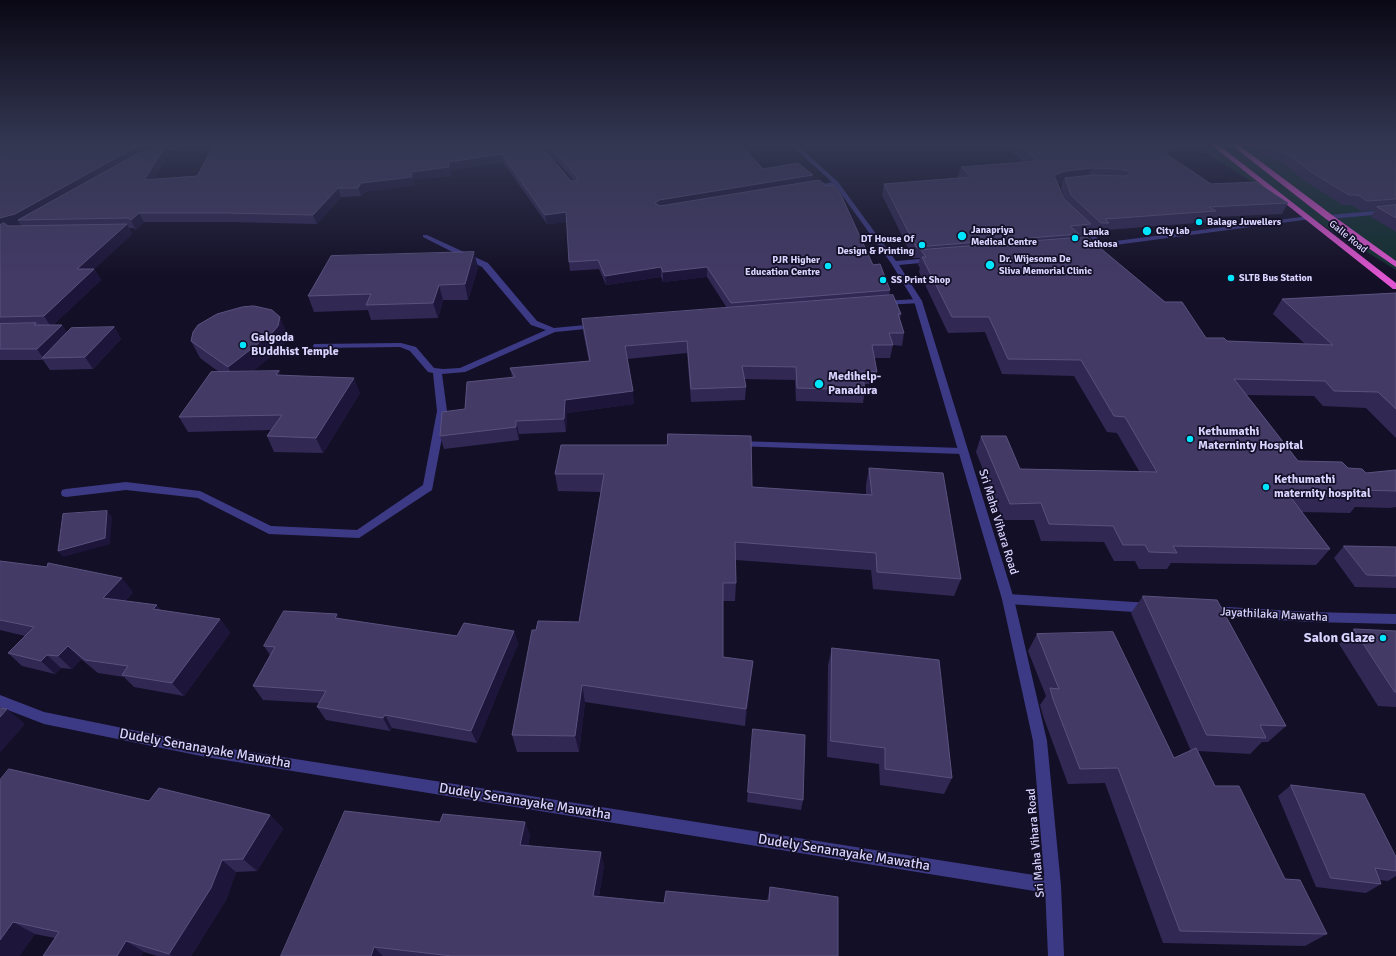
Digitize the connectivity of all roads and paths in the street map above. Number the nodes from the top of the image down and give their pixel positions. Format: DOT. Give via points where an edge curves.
graph roads {
  1 [pos="839,188"];
  2 [pos="1270,188"];
  3 [pos="1290,188"];
  4 [pos="1396,210"];
  5 [pos="1329,217"];
  6 [pos="1309,218"];
  7 [pos="1074,219"];
  8 [pos="425,236"];
  9 [pos="1103,246"];
  10 [pos="1079,248"];
  11 [pos="940,259"];
  12 [pos="894,263"];
  13 [pos="1396,265"];
  14 [pos="1396,287"];
  15 [pos="918,301"];
  16 [pos="871,304"];
  17 [pos="606,326"];
  18 [pos="553,330"];
  19 [pos="317,346"];
  20 [pos="437,371"];
  21 [pos="727,444"];
  22 [pos="962,452"];
  23 [pos="66,493"];
  24 [pos="1008,599"];
  25 [pos="1159,608"];
  26 [pos="1199,611"];
  27 [pos="1396,619"];
  28 [pos="0,701"];
  29 [pos="1053,886"];
  30 [pos="1056,956"];
  1 -- 12 [label="street, Sri Maha Vihara Road"];
  2 -- 6 [label="highway, Galle Road"];
  3 -- 5 [label="highway, Galle Road"];
  4 -- 5 [label="street"];
  5 -- 6 [label="highway"];
  5 -- 13 [label="highway, Galle Road"];
  6 -- 9 [label="street"];
  6 -- 14 [label="highway, Galle Road"];
  7 -- 9 [label="street"];
  8 -- 18 [label="street" via="485,265 534,323"];
  9 -- 10 [label="street"];
  11 -- 12 [label="street"];
  12 -- 15 [label="street, Sri Maha Vihara Road"];
  15 -- 16 [label="street"];
  15 -- 22 [label="street, Sri Maha Vihara Road"];
  17 -- 18 [label="street"];
  18 -- 20 [label="street" via="462,370"];
  19 -- 20 [label="street" via="401,344 413,350 431,370"];
  20 -- 23 [label="street" via="442,411 428,487 359,534 269,530 200,494 126,486"];
  21 -- 22 [label="street"];
  22 -- 24 [label="street, Sri Maha Vihara Road"];
  24 -- 25 [label="street"];
  24 -- 29 [label="street, Sri Maha Vihara Road" via="1040,741"];
  26 -- 27 [label="street, Jayathilaka Mawatha"];
  28 -- 29 [label="street, Dudely Senanayake Mawatha" via="44,718 206,751"];
  29 -- 30 [label="street, Sri Maha Vihara Road"];
}
